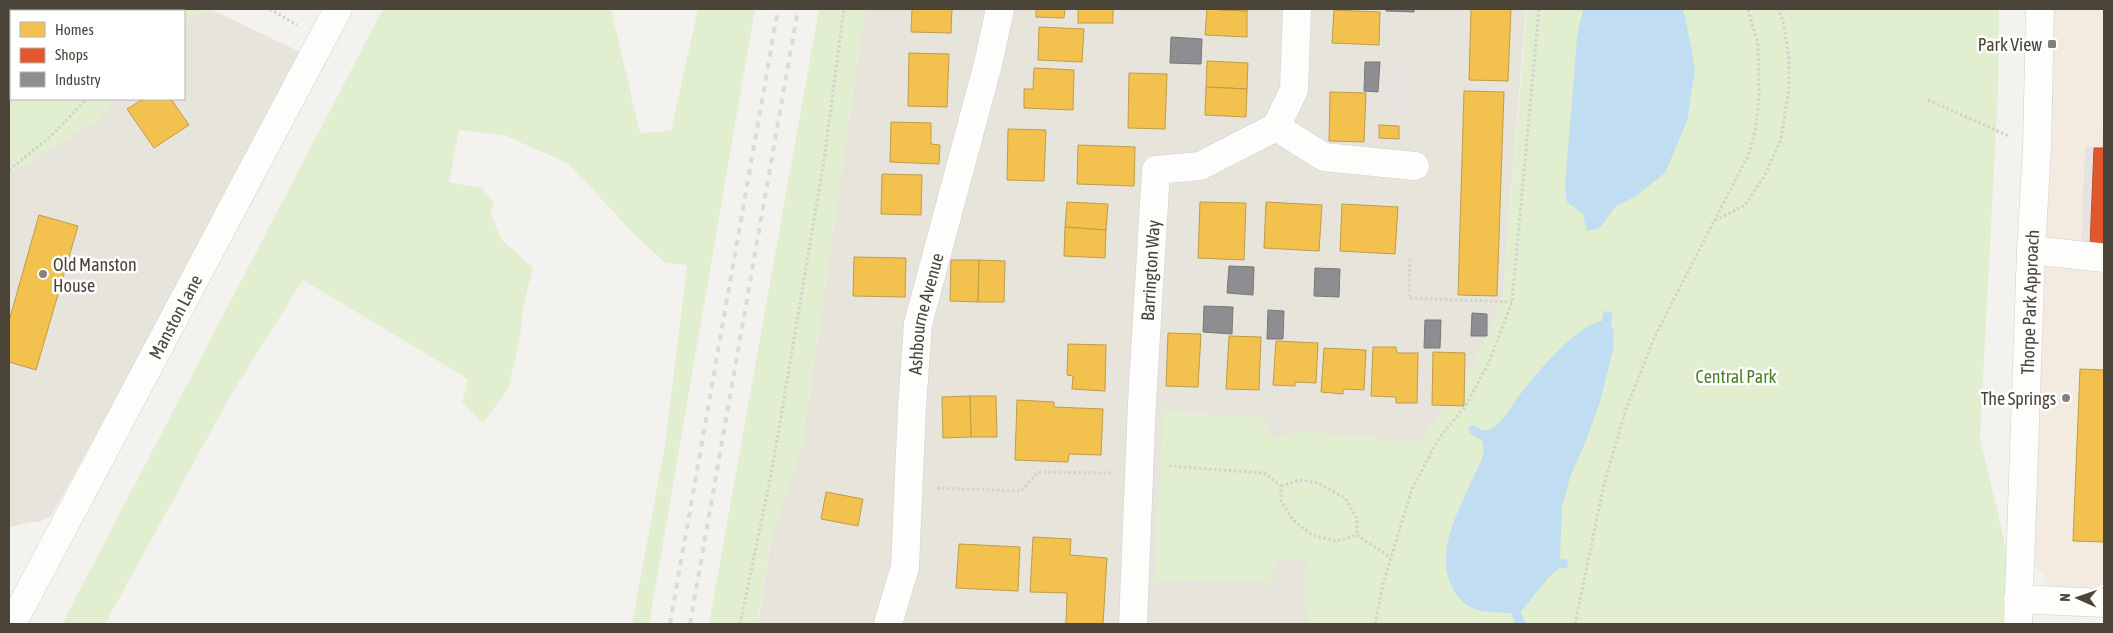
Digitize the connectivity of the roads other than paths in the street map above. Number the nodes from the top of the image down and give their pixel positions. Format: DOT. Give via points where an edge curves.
graph roads {
  1 [pos="338,9"];
  2 [pos="1000,9"];
  3 [pos="1297,9"];
  4 [pos="2040,9"];
  5 [pos="1276,127"];
  6 [pos="1415,166"];
  7 [pos="2030,250"];
  8 [pos="2104,258"];
  9 [pos="2104,602"];
  10 [pos="2018,612"];
  11 [pos="12,624"];
  12 [pos="888,624"];
  13 [pos="1134,624"];
  1 -- 11 [label="street, Manston Lane"];
  2 -- 12 [label="street, Ashbourne Avenue" via="918,324 905,566"];
  3 -- 5 [label="street" via="1294,90"];
  4 -- 7 [label="street, Thorpe Park Approach" via="2037,148"];
  5 -- 6 [label="street" via="1324,157"];
  5 -- 13 [label="street, Barrington Way" via="1200,166 1156,170 1139,469"];
  7 -- 8 [label="street"];
  7 -- 10 [label="street, Thorpe Park Approach"];
  9 -- 10 [label="street"];
}
